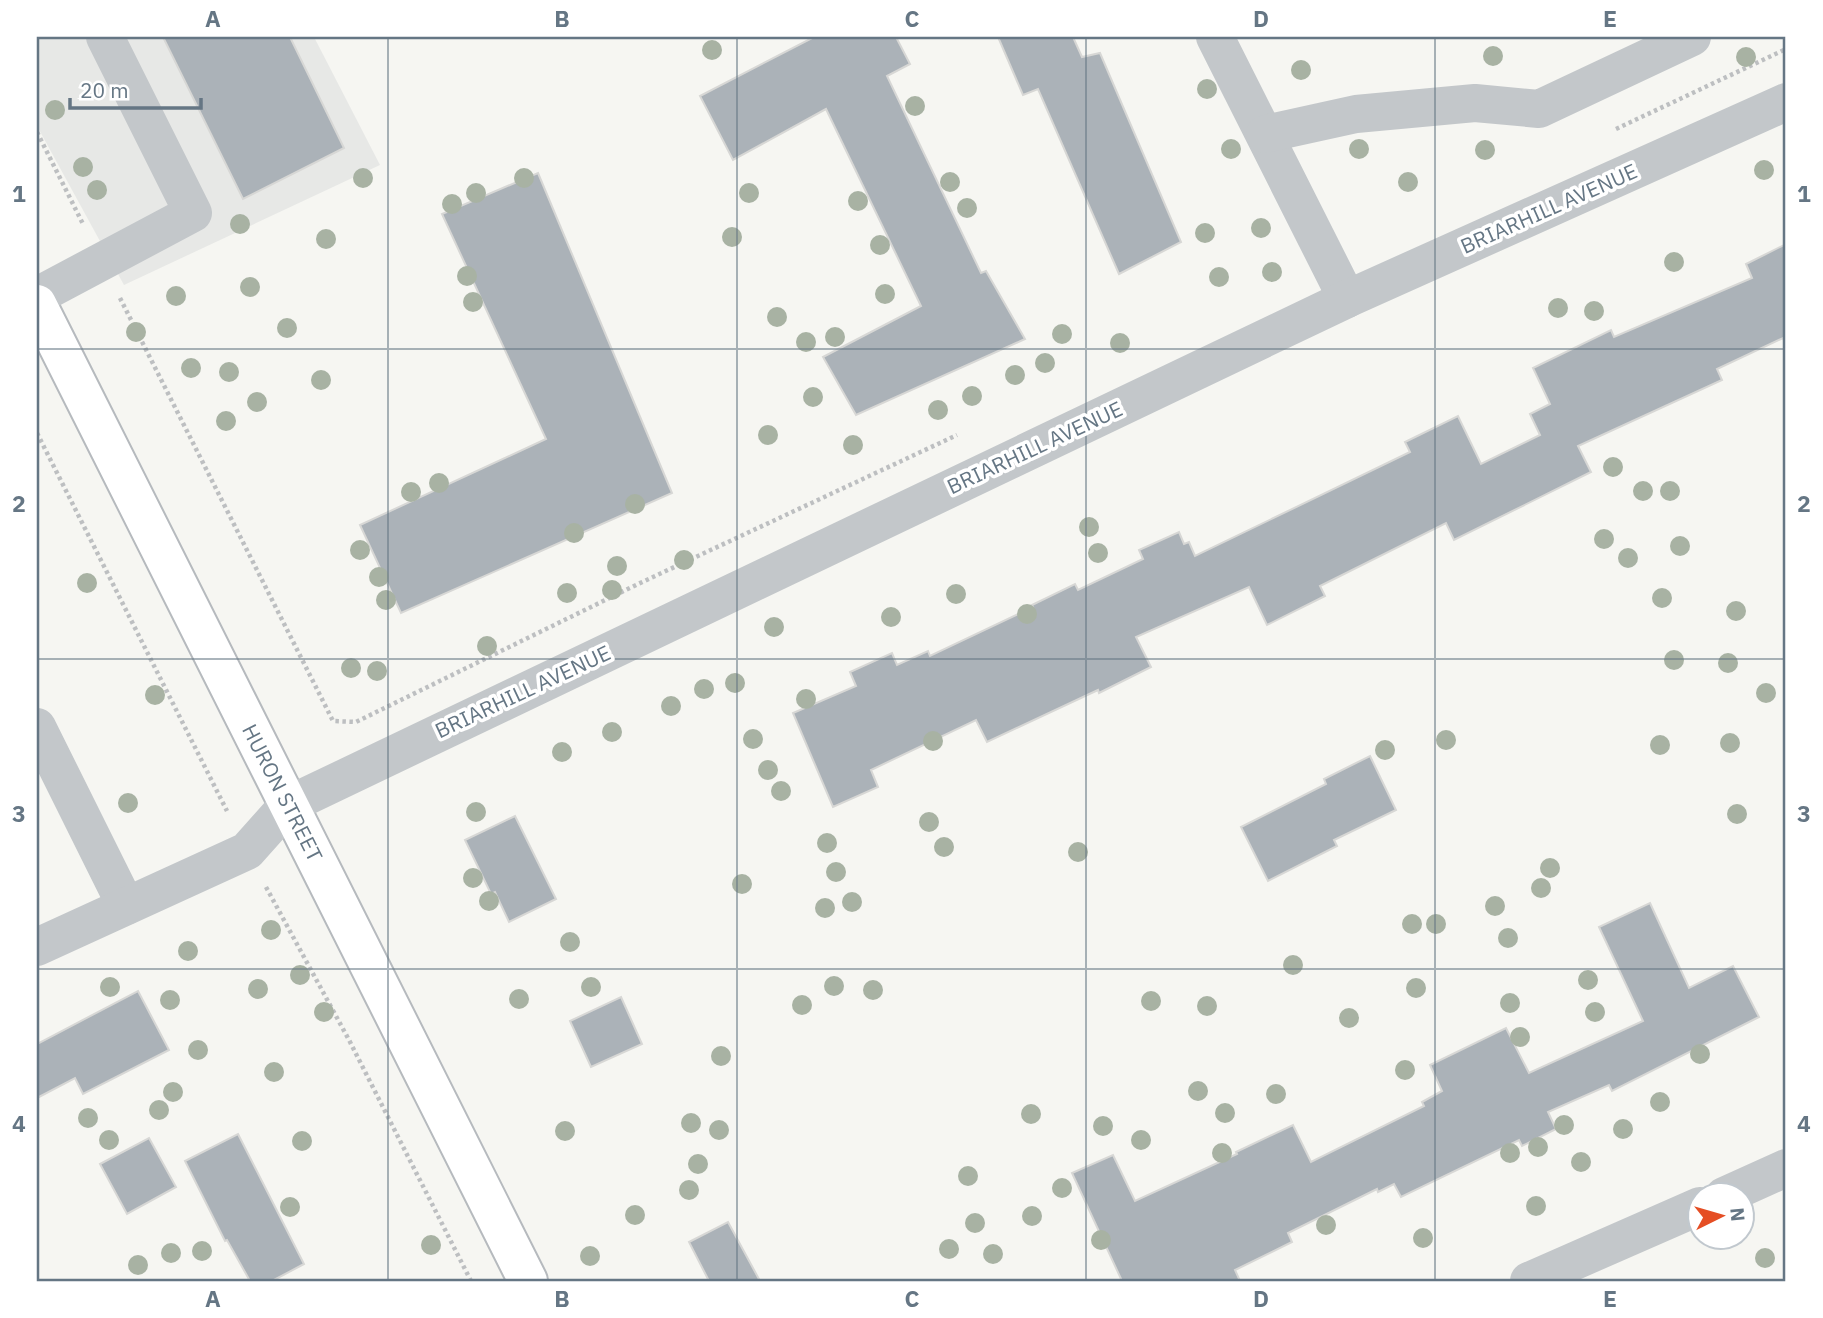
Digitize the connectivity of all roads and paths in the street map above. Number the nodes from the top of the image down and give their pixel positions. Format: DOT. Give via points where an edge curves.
graph roads {
  1 [pos="105,37"];
  2 [pos="1215,37"];
  3 [pos="1692,37"];
  4 [pos="1786,49"];
  5 [pos="1786,102"];
  6 [pos="1614,130"];
  7 [pos="37,132"];
  8 [pos="1265,134"];
  9 [pos="102,262"];
  10 [pos="37,296"];
  11 [pos="1348,299"];
  12 [pos="37,304"];
  13 [pos="966,431"];
  14 [pos="37,433"];
  15 [pos="37,727"];
  16 [pos="288,804"];
  17 [pos="247,851"];
  18 [pos="126,906"];
  19 [pos="37,947"];
  20 [pos="1784,1175"];
  21 [pos="1756,1184"];
  22 [pos="1686,1212"];
  23 [pos="471,1281"];
  24 [pos="528,1281"];
  25 [pos="1530,1281"];
  1 -- 9 [label="street" via="193,213"];
  2 -- 8 [label="street"];
  3 -- 8 [label="street" via="1539,109 1475,103 1356,114"];
  4 -- 6 [label="path"];
  5 -- 11 [label="street, BRIARHILL AVENUE"];
  7 -- 9 [label="path"];
  8 -- 11 [label="street"];
  9 -- 10 [label="street"];
  9 -- 13 [label="path" via="333,721 356,722"];
  11 -- 16 [label="street, BRIARHILL AVENUE"];
  12 -- 16 [label="main road, HURON STREET"];
  14 -- 17 [label="path"];
  15 -- 18 [label="street"];
  16 -- 17 [label="street"];
  16 -- 24 [label="main road, HURON STREET"];
  17 -- 18 [label="street"];
  17 -- 23 [label="path"];
  18 -- 19 [label="street"];
  20 -- 21 [label="street"];
  22 -- 25 [label="street"];
}
